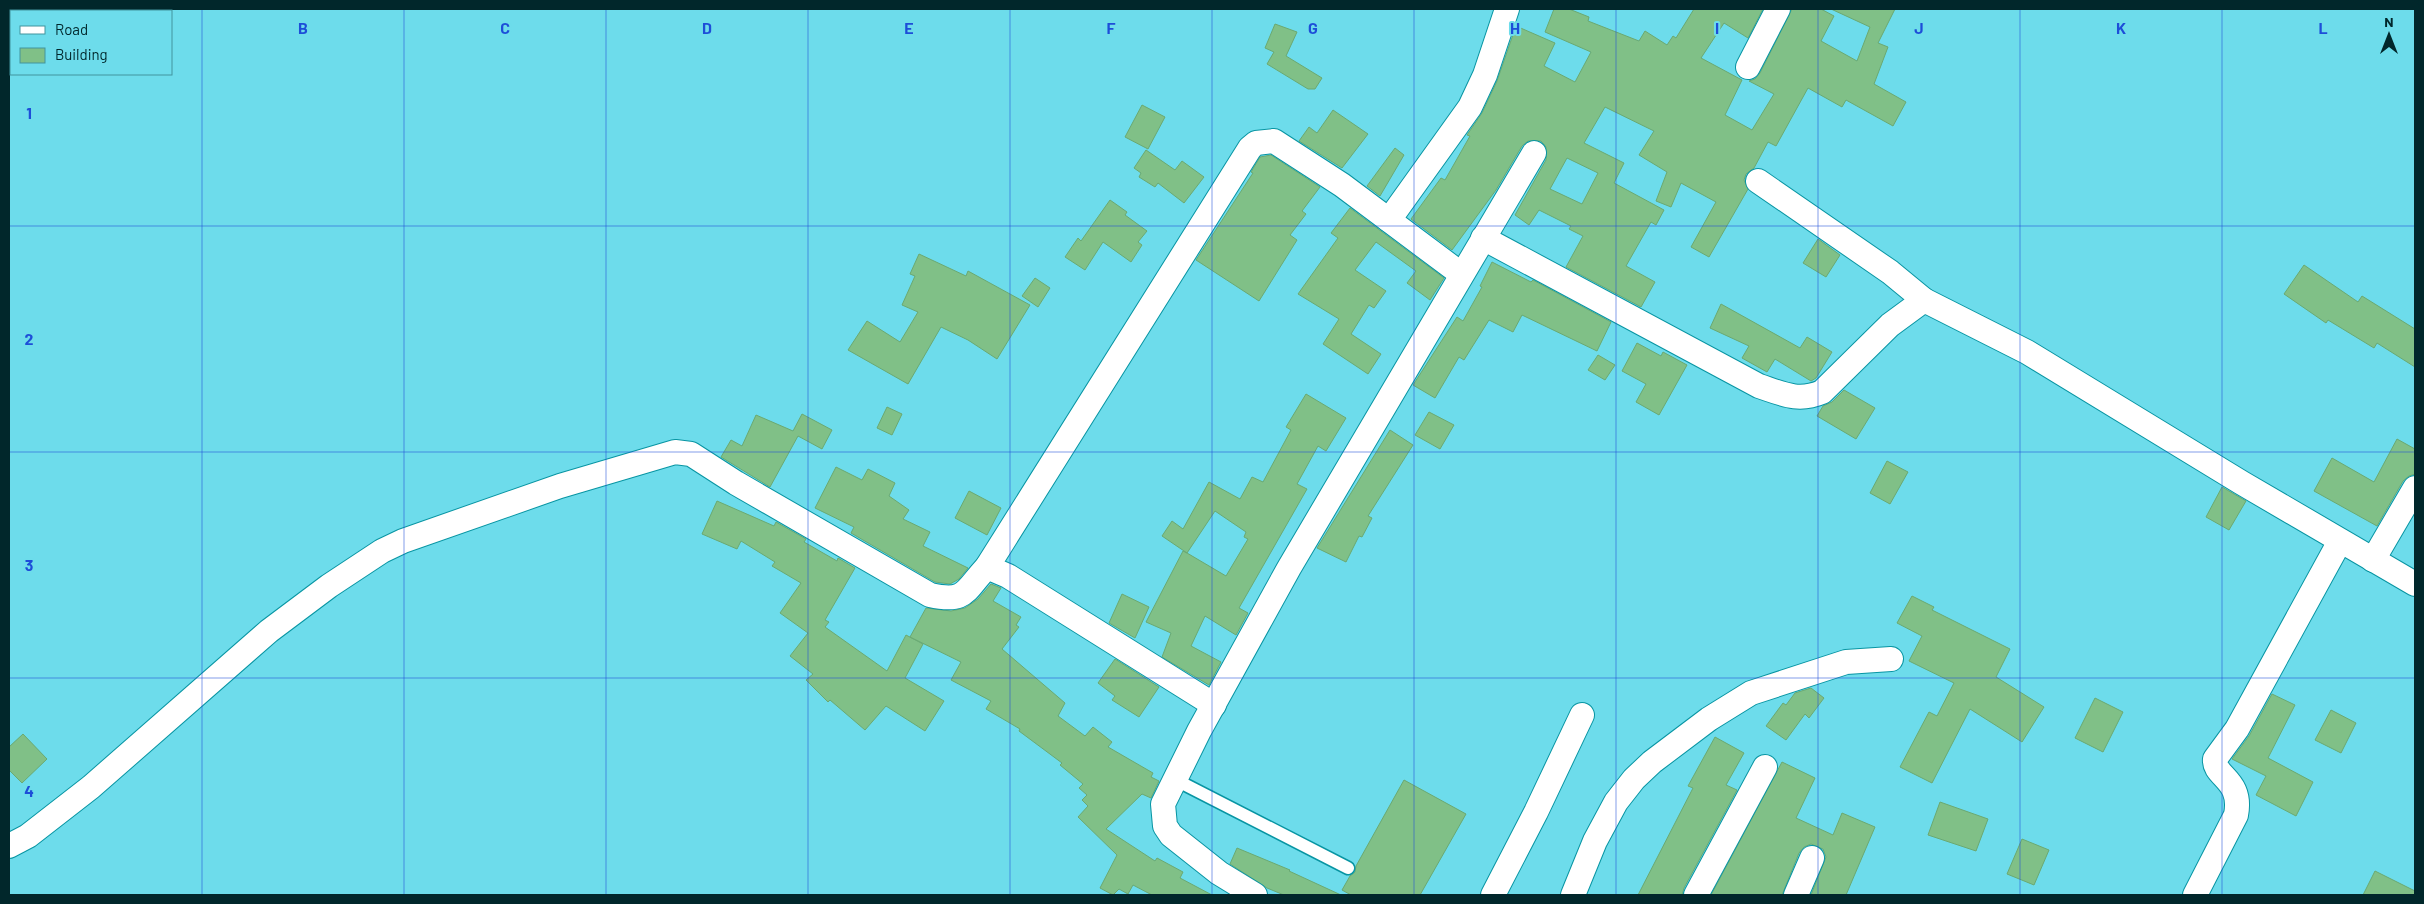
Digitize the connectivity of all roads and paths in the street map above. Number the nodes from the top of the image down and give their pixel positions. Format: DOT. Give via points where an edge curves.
graph roads {
  1 [pos="1507,9"];
  2 [pos="1778,9"];
  3 [pos="1748,68"];
  4 [pos="1534,153"];
  5 [pos="1758,181"];
  6 [pos="1389,220"];
  7 [pos="1483,238"];
  8 [pos="1461,274"];
  9 [pos="1924,300"];
  10 [pos="2415,488"];
  11 [pos="2340,541"];
  12 [pos="2373,560"];
  13 [pos="987,567"];
  14 [pos="2415,584"];
  15 [pos="1891,659"];
  16 [pos="1214,705"];
  17 [pos="1582,715"];
  18 [pos="1765,767"];
  19 [pos="1174,779"];
  20 [pos="9,846"];
  21 [pos="1812,858"];
  22 [pos="1348,868"];
  23 [pos="1256,895"];
  24 [pos="1492,895"];
  25 [pos="1573,895"];
  26 [pos="1696,895"];
  27 [pos="1796,895"];
  28 [pos="2195,895"];
  1 -- 6 [label="street" via="1485,76 1470,106"];
  2 -- 3 [label="street"];
  4 -- 7 [label="street"];
  5 -- 9 [label="street" via="1890,272"];
  6 -- 8 [label="street"];
  6 -- 13 [label="street" via="1274,141 1264,141 1250,148"];
  7 -- 8 [label="street"];
  7 -- 9 [label="street" via="1759,386 1793,397 1809,398 1822,392 1890,325"];
  8 -- 16 [label="street" via="1289,568"];
  9 -- 11 [label="street" via="2027,352"];
  10 -- 12 [label="street"];
  11 -- 12 [label="street"];
  11 -- 28 [label="street" via="2237,730 2215,759 2216,768 2235,789 2238,806"];
  12 -- 14 [label="street"];
  13 -- 16 [label="street" via="1008,576"];
  13 -- 20 [label="street" via="956,598 930,594 691,454 684,451 663,454 560,486 382,551 269,631 90,787 28,836"];
  15 -- 25 [label="street" via="1846,662 1751,692 1709,719 1652,762 1616,802"];
  16 -- 19 [label="street"];
  17 -- 24 [label="street"];
  18 -- 26 [label="street"];
  19 -- 22 [label="lane"];
  19 -- 23 [label="street" via="1163,804 1165,826 1170,835 1219,873"];
  21 -- 27 [label="street"];
}
